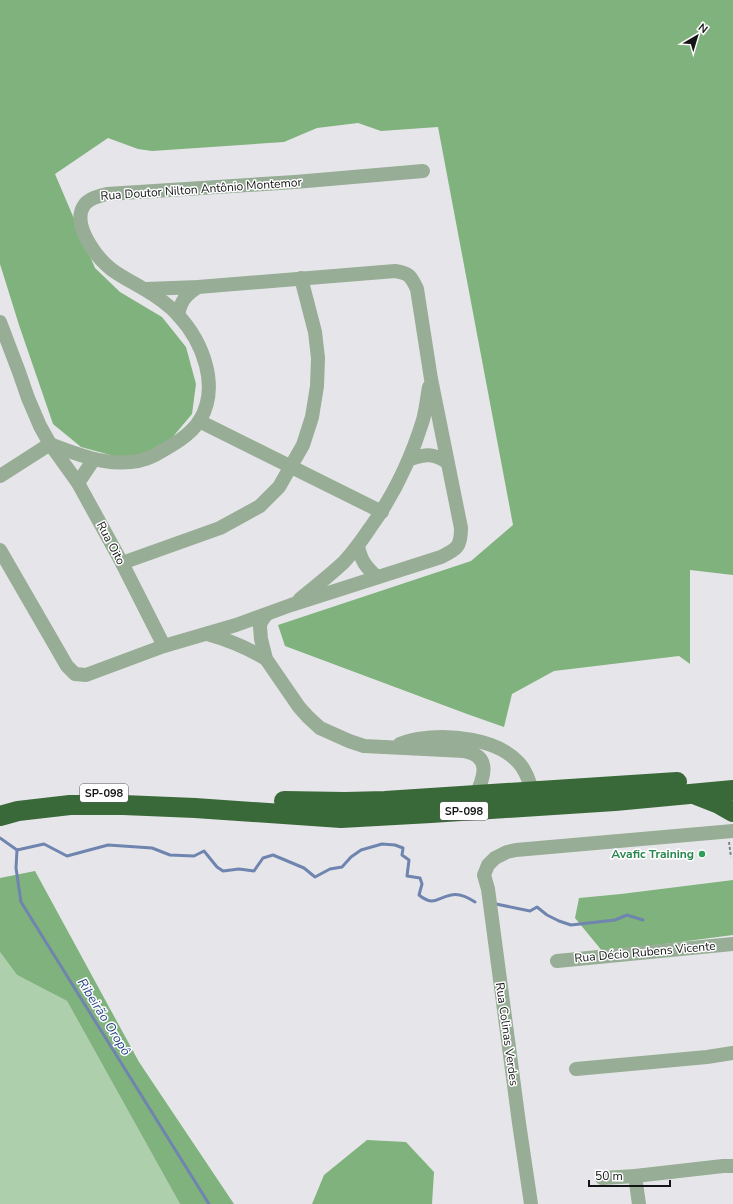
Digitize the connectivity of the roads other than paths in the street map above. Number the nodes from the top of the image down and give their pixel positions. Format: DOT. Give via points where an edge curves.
graph roads {
  1 [pos="423,170"];
  2 [pos="301,278"];
  3 [pos="198,286"];
  4 [pos="146,289"];
  5 [pos="178,315"];
  6 [pos="0,322"];
  7 [pos="431,379"];
  8 [pos="199,421"];
  9 [pos="50,444"];
  10 [pos="410,458"];
  11 [pos="94,459"];
  12 [pos="447,462"];
  13 [pos="292,466"];
  14 [pos="0,476"];
  15 [pos="78,483"];
  16 [pos="382,512"];
  17 [pos="358,546"];
  18 [pos="0,550"];
  19 [pos="122,563"];
  20 [pos="377,577"];
  21 [pos="291,605"];
  22 [pos="266,615"];
  23 [pos="207,634"];
  24 [pos="164,646"];
  25 [pos="266,659"];
  26 [pos="386,747"];
  27 [pos="733,777"];
  28 [pos="733,790"];
  29 [pos="533,792"];
  30 [pos="693,794"];
  31 [pos="476,796"];
  32 [pos="0,803"];
  33 [pos="733,812"];
  34 [pos="0,816"];
  35 [pos="731,837"];
  36 [pos="733,944"];
  37 [pos="557,961"];
  38 [pos="733,1053"];
  39 [pos="576,1069"];
  40 [pos="733,1166"];
  41 [pos="635,1176"];
  42 [pos="602,1178"];
  43 [pos="531,1204"];
  44 [pos="640,1204"];
  1 -- 4 [label="street, Rua Doutor Nilton Antônio Montemor" via="295,182 107,194 93,198 81,211 83,230 89,243 112,270"];
  2 -- 3 [label="street"];
  2 -- 7 [label="street" via="395,271 409,275 417,289"];
  2 -- 13 [label="street" via="315,332 318,358 317,386 312,417 303,445"];
  3 -- 4 [label="street"];
  3 -- 5 [label="street" via="184,298"];
  4 -- 5 [label="street, Rua Doutor Nilton Antônio Montemor"];
  5 -- 8 [label="street, Rua Doutor Nilton Antônio Montemor" via="200,348 208,371 209,391"];
  6 -- 9 [label="street" via="28,398"];
  7 -- 10 [label="street" via="423,418"];
  7 -- 12 [label="street"];
  8 -- 11 [label="street, Rua Doutor Nilton Antônio Montemor" via="186,436 145,460 126,463"];
  8 -- 13 [label="street"];
  9 -- 11 [label="street, Rua Doutor Nilton Antônio Montemor"];
  9 -- 14 [label="street"];
  9 -- 15 [label="street, Rua Oito"];
  10 -- 12 [label="street" via="428,454"];
  10 -- 16 [label="street"];
  11 -- 15 [label="street"];
  12 -- 20 [label="street" via="461,528 456,548 441,557"];
  13 -- 16 [label="street"];
  13 -- 19 [label="street" via="279,487 260,506 220,528"];
  15 -- 19 [label="street, Rua Oito"];
  16 -- 17 [label="street"];
  17 -- 20 [label="street" via="363,562"];
  17 -- 21 [label="street" via="324,580"];
  18 -- 24 [label="street" via="66,666 75,674 81,676 98,672"];
  19 -- 24 [label="street, Rua Oito"];
  20 -- 21 [label="street"];
  21 -- 22 [label="street"];
  22 -- 23 [label="street"];
  22 -- 25 [label="street" via="260,627"];
  23 -- 24 [label="street"];
  23 -- 25 [label="street" via="246,647"];
  25 -- 26 [label="street" via="299,707 320,728 364,746"];
  26 -- 29 [label="street" via="418,739 471,739 490,745 517,760 524,769"];
  26 -- 31 [label="street" via="471,752 478,757 484,770"];
  27 -- 29 [label="highway, SP-098"];
  28 -- 30 [label="highway, SP-098"];
  29 -- 31 [label="highway, SP-098"];
  30 -- 33 [label="highway"];
  30 -- 34 [label="highway, SP-098" via="341,818 123,805 70,805 18,811"];
  31 -- 32 [label="highway, SP-098" via="300,802 99,793"];
  35 -- 43 [label="street, Rua Colinas Verdes" via="516,850 495,858 488,865 484,875"];
  36 -- 37 [label="street, Rua Décio Rubens Vicente"];
  38 -- 39 [label="street"];
  40 -- 41 [label="street"];
  41 -- 42 [label="street"];
  41 -- 44 [label="street"];
}
